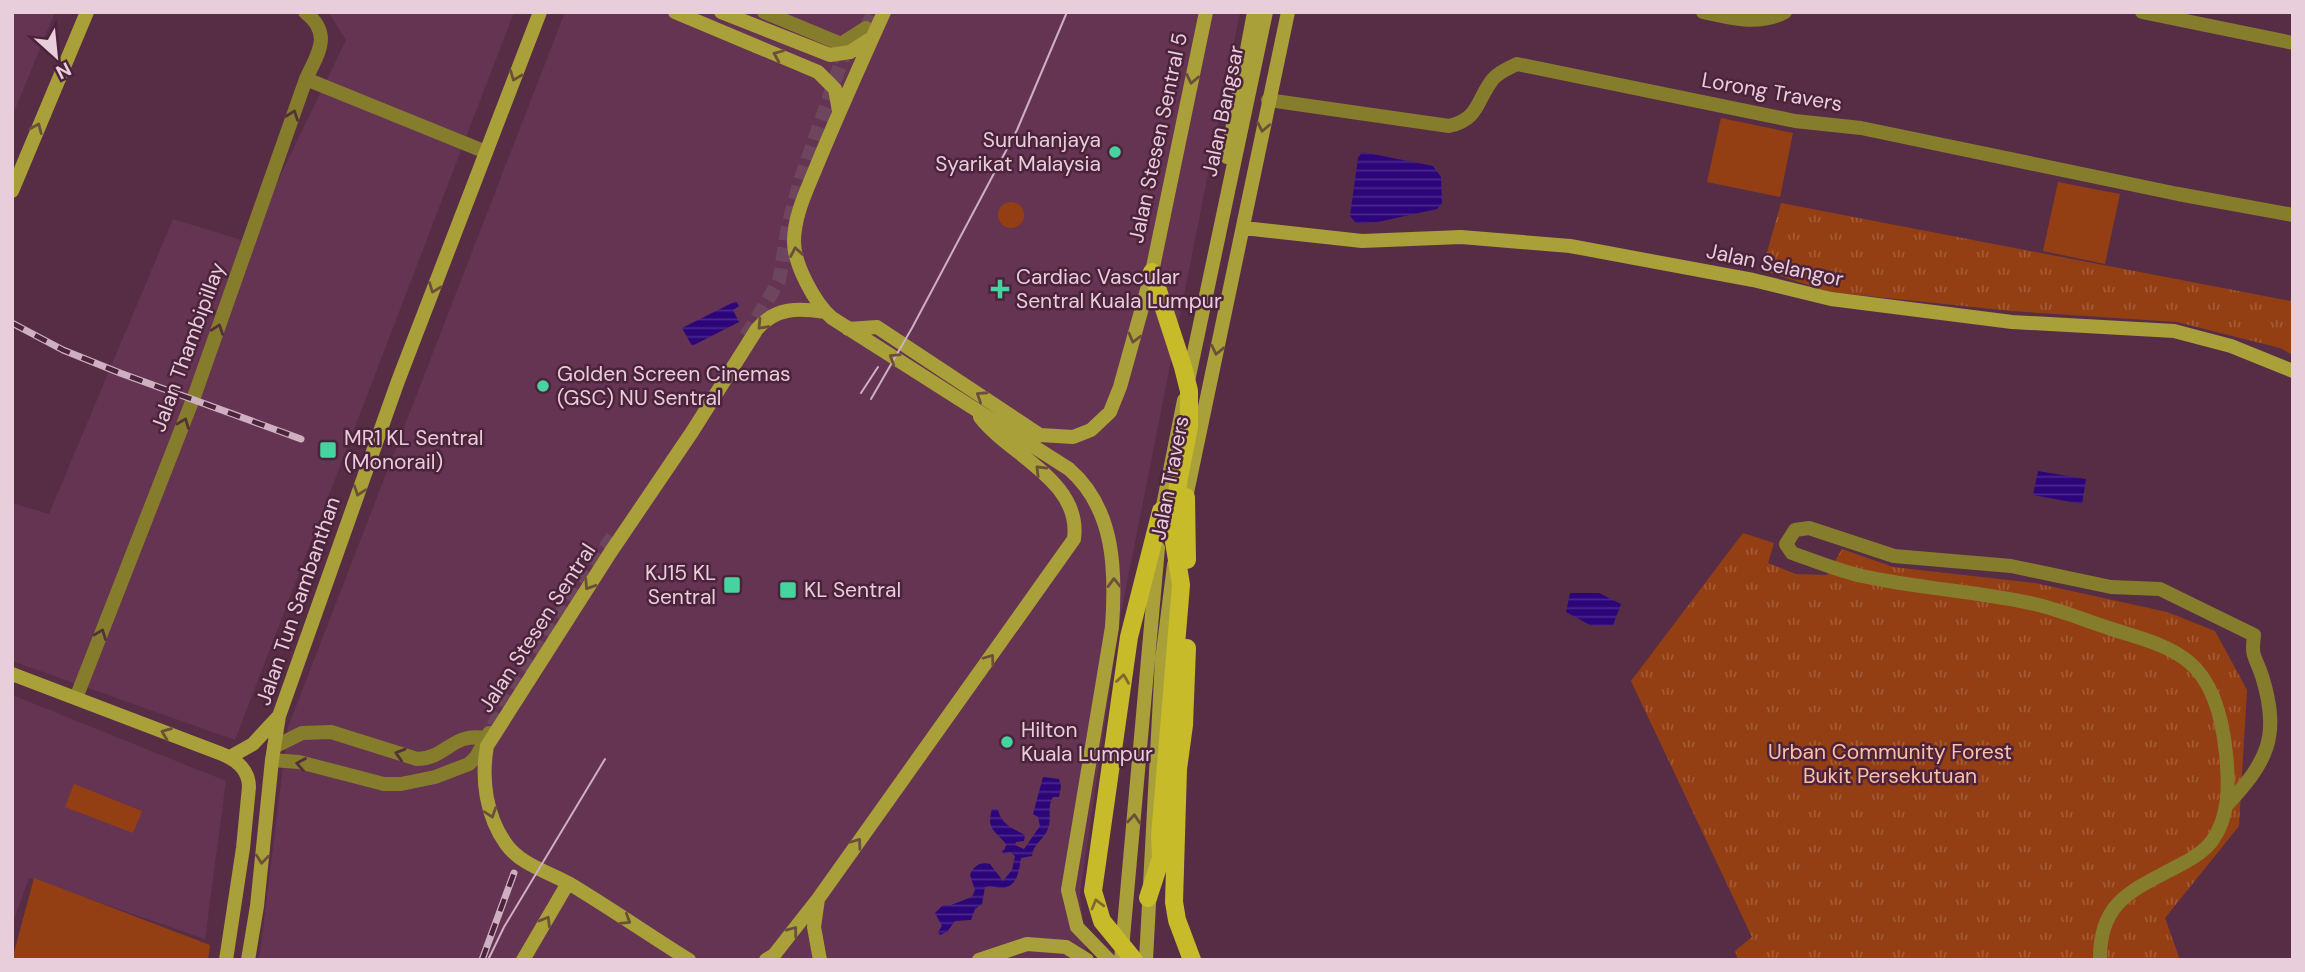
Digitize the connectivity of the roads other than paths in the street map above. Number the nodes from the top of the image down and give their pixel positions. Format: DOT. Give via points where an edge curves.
graph roads {
  1 [pos="87,12"];
  2 [pos="305,12"];
  3 [pos="540,12"];
  4 [pos="675,12"];
  5 [pos="721,12"];
  6 [pos="764,12"];
  7 [pos="884,12"];
  8 [pos="1206,12"];
  9 [pos="1254,12"];
  10 [pos="1266,12"];
  11 [pos="1288,12"];
  12 [pos="1703,12"];
  13 [pos="1785,12"];
  14 [pos="2142,12"];
  15 [pos="869,33"];
  16 [pos="2293,43"];
  17 [pos="306,79"];
  18 [pos="1268,100"];
  19 [pos="839,111"];
  20 [pos="486,152"];
  21 [pos="12,191"];
  22 [pos="2293,215"];
  23 [pos="1221,219"];
  24 [pos="1244,228"];
  25 [pos="1216,242"];
  26 [pos="1152,272"];
  27 [pos="825,313"];
  28 [pos="848,329"];
  29 [pos="2293,371"];
  30 [pos="972,408"];
  31 [pos="1186,498"];
  32 [pos="1161,512"];
  33 [pos="12,674"];
  34 [pos="76,698"];
  35 [pos="279,716"];
  36 [pos="487,738"];
  37 [pos="273,754"];
  38 [pos="230,757"];
  39 [pos="2226,806"];
  40 [pos="1161,858"];
  41 [pos="568,883"];
  42 [pos="1148,898"];
  43 [pos="818,899"];
  44 [pos="226,960"];
  45 [pos="248,960"];
  46 [pos="523,960"];
  47 [pos="689,960"];
  48 [pos="766,960"];
  49 [pos="820,960"];
  50 [pos="979,960"];
  51 [pos="1087,960"];
  52 [pos="1109,960"];
  53 [pos="1121,960"];
  54 [pos="1134,960"];
  55 [pos="1146,960"];
  56 [pos="1181,960"];
  57 [pos="1192,960"];
  58 [pos="2100,960"];
  21 -- 1 [label="street, one-way"];
  2 -- 17 [label="street, Jalan Thambipillay" via="320,29 322,45"];
  3 -- 20 [label="street, Jalan Tun Sambanthan, one-way"];
  19 -- 4 [label="street, one-way" via="835,89 818,72"];
  5 -- 15 [label="street" via="830,55 850,52"];
  6 -- 15 [label="street" via="841,44"];
  7 -- 15 [label="street, Jalan Stesen Sentral"];
  8 -- 26 [label="street, Jalan Stesen Sentral 5, one-way"];
  9 -- 25 [label="street" via="1230,132"];
  10 -- 23 [label="street, Jalan Bangsar"];
  11 -- 18 [label="street, Jalan Travers"];
  12 -- 13 [label="street" via="1755,20"];
  14 -- 16 [label="street"];
  15 -- 19 [label="street, Jalan Stesen Sentral"];
  17 -- 20 [label="street"];
  34 -- 17 [label="street, Jalan Thambipillay, one-way" via="195,394"];
  18 -- 22 [label="street, Lorong Travers" via="1449,127 1468,119 1493,79 1517,64"];
  18 -- 24 [label="street, Jalan Travers, one-way"];
  27 -- 19 [label="street, Jalan Stesen Sentral, one-way" via="801,271 794,241 800,207"];
  20 -- 35 [label="street, Jalan Tun Sambanthan, one-way" via="398,381"];
  23 -- 25 [label="street, Jalan Travers"];
  24 -- 29 [label="street, Jalan Selangor" via="1362,241 1461,237 1570,246 1831,299 2012,322 2174,331 2231,346"];
  24 -- 31 [label="street, Jalan Travers, one-way"];
  25 -- 32 [label="street, Jalan Travers"];
  26 -- 28 [label="street, Jalan Stesen Sentral 5, one-way" via="1110,412 1091,430 1073,437 1040,435 877,327"];
  26 -- 40 [label="main road" via="1189,390 1189,427 1172,529 1181,585"];
  27 -- 28 [label="street, Jalan Stesen Sentral"];
  27 -- 36 [label="street, Jalan Stesen Sentral, one-way" via="787,310 766,319 757,329"];
  30 -- 28 [label="street, Jalan Stesen Sentral, one-way"];
  43 -- 30 [label="street, Jalan Stesen Sentral, one-way" via="1074,539 1074,513 1061,492 1029,459 992,433"];
  52 -- 30 [label="street, Jalan Stesen Sentral, one-way" via="1077,928 1068,890 1112,627 1113,564 1102,515 1084,482 1069,469"];
  31 -- 42 [label="street, Jalan Travers" via="1163,660"];
  31 -- 57 [label="main road" via="1187,650 1174,902"];
  53 -- 32 [label="street, Jalan Travers, one-way"];
  54 -- 32 [label="main road, one-way" via="1102,921 1093,891 1129,637"];
  33 -- 34 [label="street"];
  38 -- 34 [label="street, one-way"];
  35 -- 37 [label="street, Jalan Tun Sambanthan"];
  35 -- 38 [label="street" via="253,744"];
  36 -- 37 [label="street, one-way" via="464,737 433,756 417,759 331,732 302,733"];
  36 -- 37 [label="street, one-way" via="476,757 460,768 392,784"];
  36 -- 41 [label="street, Jalan Stesen Sentral, one-way" via="486,798 507,846 528,864"];
  37 -- 45 [label="street, Jalan Tun Sambanthan, one-way"];
  38 -- 44 [label="street" via="250,781"];
  39 -- 39 [label="street" via="2259,768 2271,729 2261,674 2252,654 2254,635 2160,589 2111,587 2011,566 1894,556 1809,528 1795,530 1786,544 1792,553 1861,576 2028,602 2163,645 2199,673 2217,708 2226,750"];
  39 -- 58 [label="street" via="2211,843 2121,900 2099,937"];
  40 -- 42 [label="main road"];
  40 -- 56 [label="main road" via="1165,916"];
  46 -- 41 [label="street, one-way"];
  41 -- 47 [label="street, Jalan Stesen Sentral, one-way"];
  42 -- 55 [label="street, Jalan Travers"];
  48 -- 43 [label="street, Jalan Stesen Sentral, one-way"];
  43 -- 49 [label="street" via="814,927"];
  50 -- 51 [label="street" via="1027,944 1066,947"];
}
